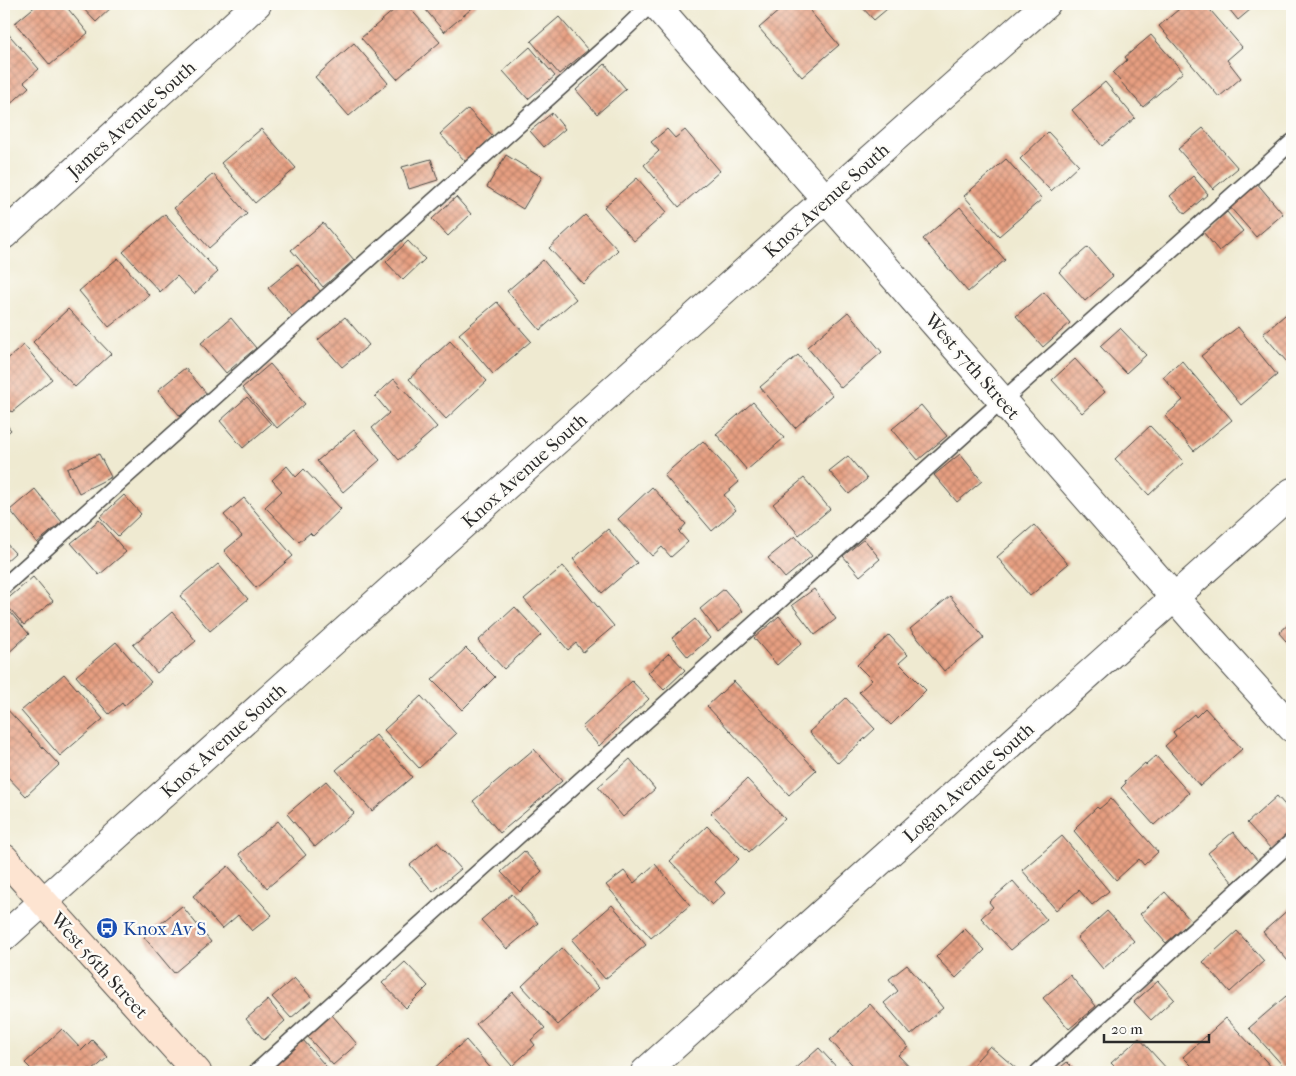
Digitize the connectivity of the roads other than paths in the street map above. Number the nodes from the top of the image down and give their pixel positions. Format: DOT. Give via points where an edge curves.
graph roads {
  1 [pos="258,4"];
  2 [pos="651,4"];
  3 [pos="655,4"];
  4 [pos="1046,4"];
  5 [pos="1292,142"];
  6 [pos="826,200"];
  7 [pos="4,235"];
  8 [pos="1003,401"];
  9 [pos="1292,492"];
  10 [pos="4,586"];
  11 [pos="1174,597"];
  12 [pos="1292,728"];
  13 [pos="1292,841"];
  14 [pos="4,858"];
  15 [pos="43,902"];
  16 [pos="4,937"];
  17 [pos="197,1072"];
  18 [pos="256,1072"];
  19 [pos="645,1072"];
  20 [pos="1038,1072"];
  1 -- 7 [label="street, James Avenue South"];
  2 -- 10 [label="lane"];
  3 -- 6 [label="street, West 57th Street"];
  4 -- 6 [label="street, Knox Avenue South"];
  5 -- 8 [label="lane"];
  6 -- 8 [label="street, West 57th Street"];
  6 -- 15 [label="street, Knox Avenue South"];
  8 -- 11 [label="street, West 57th Street"];
  8 -- 18 [label="lane"];
  9 -- 11 [label="street, Logan Avenue South"];
  11 -- 12 [label="street, West 57th Street"];
  11 -- 19 [label="street, Logan Avenue South"];
  13 -- 20 [label="lane"];
  14 -- 15 [label="street, West 56th Street"];
  15 -- 16 [label="street, Knox Avenue South"];
  15 -- 17 [label="street, West 56th Street"];
}
